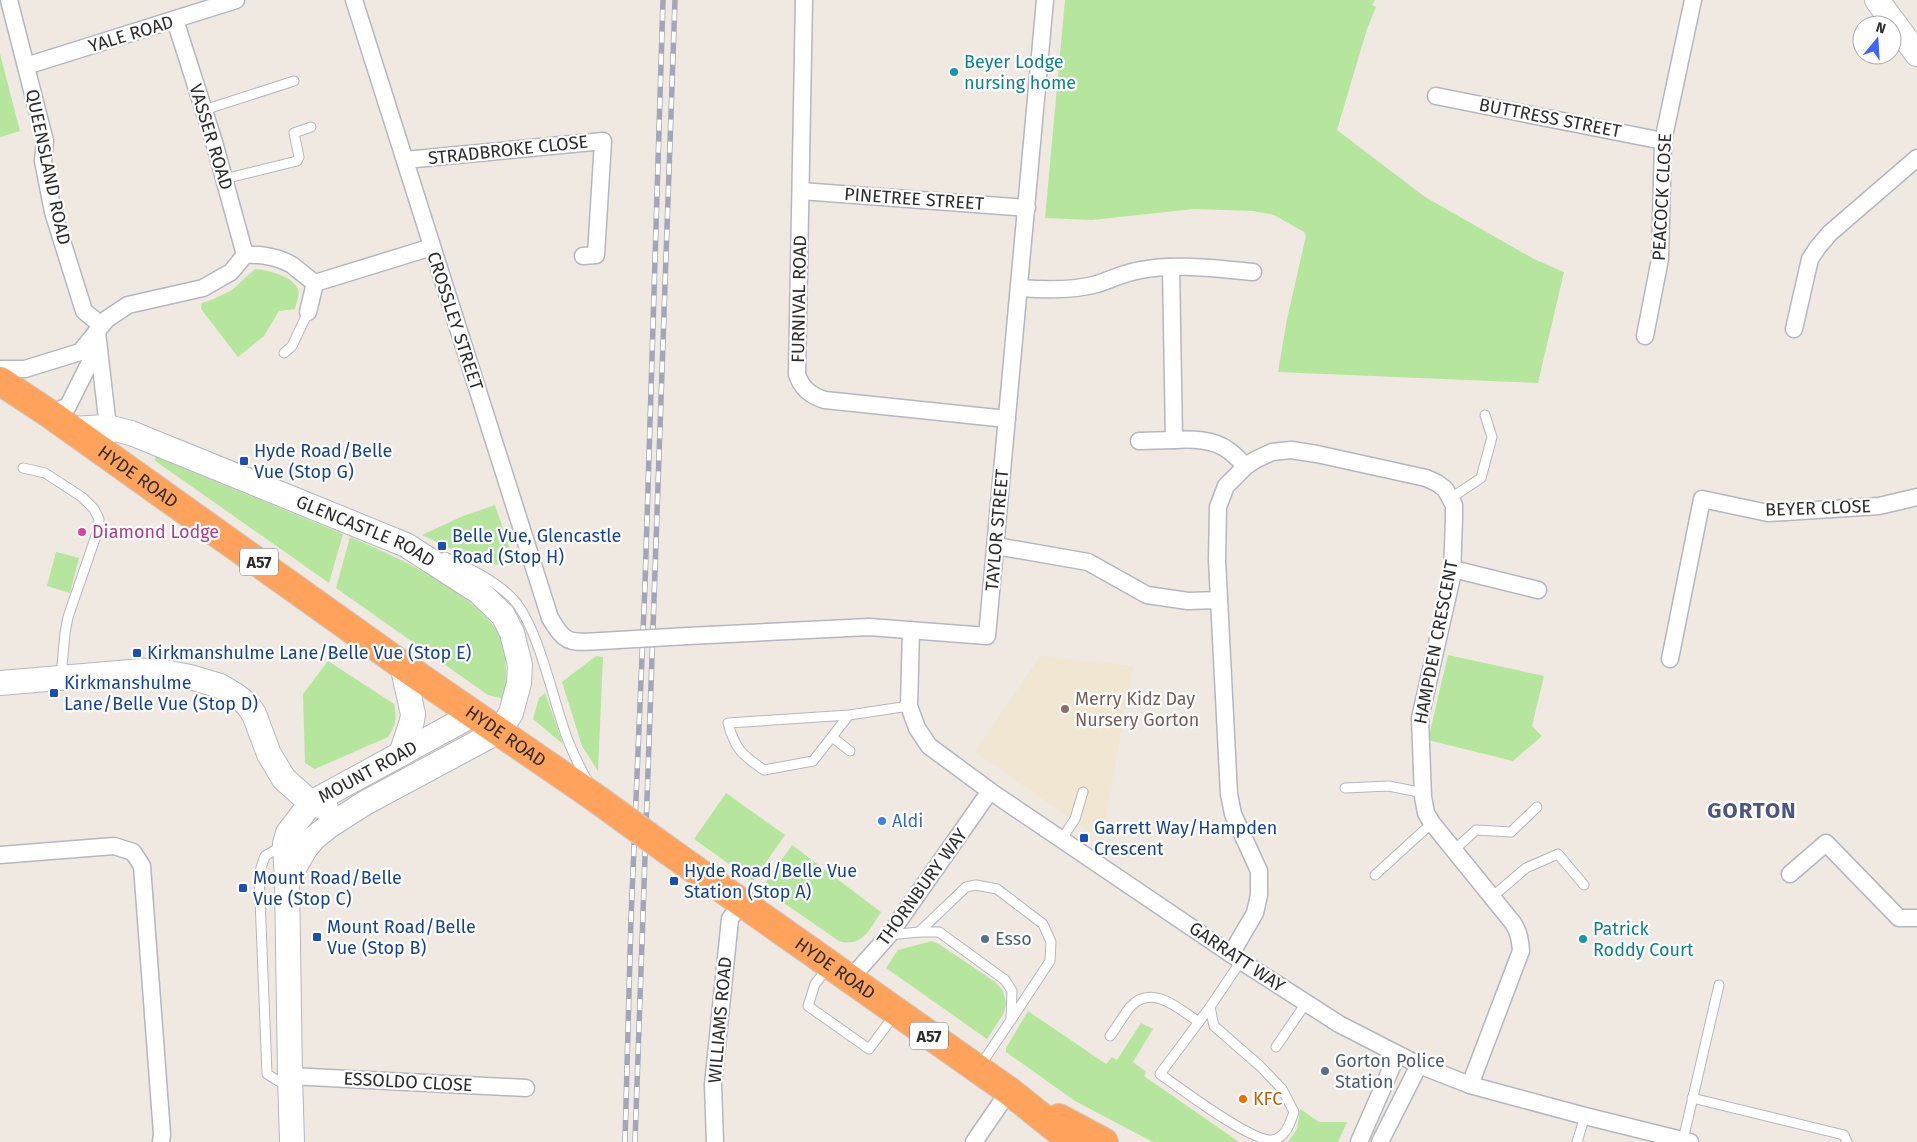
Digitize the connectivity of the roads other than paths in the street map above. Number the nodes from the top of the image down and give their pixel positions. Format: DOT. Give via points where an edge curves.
graph roads {
  1 [pos="9,0"];
  2 [pos="236,0"];
  3 [pos="354,0"];
  4 [pos="804,0"];
  5 [pos="1046,0"];
  6 [pos="1693,0"];
  7 [pos="1877,0"];
  8 [pos="175,20"];
  9 [pos="1917,54"];
  10 [pos="26,66"];
  11 [pos="294,81"];
  12 [pos="1436,96"];
  13 [pos="204,110"];
  14 [pos="311,127"];
  15 [pos="1663,141"];
  16 [pos="1917,158"];
  17 [pos="405,160"];
  18 [pos="224,179"];
  19 [pos="801,191"];
  20 [pos="1027,208"];
  21 [pos="432,247"];
  22 [pos="245,254"];
  23 [pos="583,256"];
  24 [pos="1171,268"];
  25 [pos="1253,272"];
  26 [pos="315,282"];
  27 [pos="1020,288"];
  28 [pos="308,312"];
  29 [pos="1794,329"];
  30 [pos="99,334"];
  31 [pos="1645,336"];
  32 [pos="284,353"];
  33 [pos="0,369"];
  34 [pos="0,381"];
  35 [pos="1485,415"];
  36 [pos="1007,419"];
  37 [pos="60,421"];
  38 [pos="107,427"];
  39 [pos="1174,440"];
  40 [pos="1139,441"];
  41 [pos="116,460"];
  42 [pos="1246,466"];
  43 [pos="24,468"];
  44 [pos="1451,498"];
  45 [pos="1917,498"];
  46 [pos="406,545"];
  47 [pos="996,546"];
  48 [pos="1453,569"];
  49 [pos="1538,590"];
  50 [pos="1219,600"];
  51 [pos="911,630"];
  52 [pos="563,638"];
  53 [pos="1670,659"];
  54 [pos="402,664"];
  55 [pos="61,678"];
  56 [pos="0,683"];
  57 [pos="909,706"];
  58 [pos="474,714"];
  59 [pos="849,715"];
  60 [pos="498,730"];
  61 [pos="832,737"];
  62 [pos="850,751"];
  63 [pos="401,754"];
  64 [pos="1345,788"];
  65 [pos="990,791"];
  66 [pos="1083,792"];
  67 [pos="1422,793"];
  68 [pos="596,799"];
  69 [pos="364,803"];
  70 [pos="311,804"];
  71 [pos="1537,807"];
  72 [pos="1432,823"];
  73 [pos="1061,840"];
  74 [pos="285,844"];
  75 [pos="1454,850"];
  76 [pos="0,855"];
  77 [pos="1790,874"];
  78 [pos="1376,875"];
  79 [pos="287,880"];
  80 [pos="1584,885"];
  81 [pos="1492,896"];
  82 [pos="741,902"];
  83 [pos="1917,918"];
  84 [pos="919,932"];
  85 [pos="888,936"];
  86 [pos="1236,957"];
  87 [pos="839,972"];
  88 [pos="1719,985"];
  89 [pos="1306,1003"];
  90 [pos="1210,1007"];
  91 [pos="896,1013"];
  92 [pos="1011,1020"];
  93 [pos="1198,1022"];
  94 [pos="1110,1036"];
  95 [pos="1276,1047"];
  96 [pos="1397,1055"];
  97 [pos="1419,1065"];
  98 [pos="977,1070"];
  99 [pos="290,1082"];
  100 [pos="1470,1085"];
  101 [pos="526,1088"];
  102 [pos="1009,1091"];
  103 [pos="1692,1098"];
  104 [pos="1585,1116"];
  105 [pos="1686,1141"];
  106 [pos="161,1142"];
  107 [pos="292,1142"];
  108 [pos="715,1142"];
  109 [pos="974,1142"];
  110 [pos="1073,1142"];
  111 [pos="1104,1142"];
  112 [pos="1359,1142"];
  113 [pos="1380,1142"];
  114 [pos="1577,1142"];
  115 [pos="1847,1142"];
  1 -- 10 [label="street, QUEENSLAND ROAD"];
  2 -- 8 [label="street, YALE ROAD"];
  3 -- 17 [label="street, CROSSLEY STREET"];
  4 -- 19 [label="street, FURNIVAL ROAD"];
  5 -- 20 [label="street, TAYLOR STREET"];
  6 -- 15 [label="street, PEACOCK CLOSE"];
  7 -- 9 [label="main road"];
  8 -- 10 [label="street, YALE ROAD"];
  8 -- 13 [label="street, VASSER ROAD"];
  10 -- 30 [label="street, QUEENSLAND ROAD" via="45,140 43,161 54,212 84,310"];
  11 -- 13 [label="lane"];
  12 -- 15 [label="street, BUTTRESS STREET"];
  13 -- 18 [label="street, VASSER ROAD"];
  14 -- 18 [label="lane" via="294,133 297,161"];
  15 -- 31 [label="street, PEACOCK CLOSE" via="1660,259"];
  16 -- 29 [label="street" via="1818,247 1810,259"];
  17 -- 21 [label="street, CROSSLEY STREET"];
  17 -- 23 [label="street, STRADBROKE CLOSE" via="603,140 596,255"];
  18 -- 22 [label="street, VASSER ROAD"];
  19 -- 20 [label="street, PINETREE STREET"];
  19 -- 36 [label="street, FURNIVAL ROAD" via="800,383 815,397 825,400"];
  20 -- 27 [label="street, TAYLOR STREET"];
  21 -- 26 [label="street"];
  21 -- 52 [label="street, CROSSLEY STREET" via="550,618"];
  22 -- 26 [label="street" via="280,260"];
  22 -- 30 [label="street" via="231,272 203,288 128,306 107,319"];
  24 -- 25 [label="street"];
  24 -- 27 [label="street" via="1141,270 1077,288"];
  24 -- 39 [label="street"];
  26 -- 28 [label="street"];
  27 -- 36 [label="street, TAYLOR STREET"];
  28 -- 32 [label="lane" via="292,346"];
  30 -- 33 [label="street" via="80,352 25,369"];
  30 -- 37 [label="street"];
  30 -- 38 [label="street"];
  34 -- 37 [label="highway, HYDE ROAD / A57"];
  35 -- 44 [label="lane" via="1492,437 1481,478"];
  36 -- 47 [label="street, TAYLOR STREET"];
  37 -- 38 [label="main road, GLENCASTLE ROAD"];
  37 -- 41 [label="highway, HYDE ROAD / A57"];
  38 -- 41 [label="street"];
  38 -- 46 [label="main road, GLENCASTLE ROAD" via="131,433"];
  39 -- 40 [label="street"];
  39 -- 42 [label="street" via="1206,441 1227,449"];
  41 -- 54 [label="highway, HYDE ROAD / A57"];
  42 -- 44 [label="street" via="1272,452 1297,450 1426,478 1445,489"];
  42 -- 50 [label="street" via="1226,486 1218,508"];
  43 -- 55 [label="lane" via="45,473 66,486 88,502 99,519 68,617"];
  44 -- 48 [label="street, HAMPDEN CRESCENT" via="1454,505"];
  45 -- 53 [label="street, BEYER CLOSE" via="1879,506 1768,513 1702,499"];
  46 -- 60 [label="main road, GLENCASTLE ROAD" via="479,592 503,615 512,633 520,665 520,683 511,713"];
  46 -- 68 [label="lane" via="440,555 484,576 511,596 527,620 574,757"];
  47 -- 50 [label="street" via="1088,562 1147,595 1188,601"];
  47 -- 51 [label="street, TAYLOR STREET" via="987,636"];
  48 -- 49 [label="street"];
  48 -- 67 [label="street, HAMPDEN CRESCENT" via="1420,718"];
  50 -- 86 [label="street" via="1229,794 1232,814 1259,871 1255,913"];
  51 -- 52 [label="street, TAYLOR STREET, bridge" via="870,627 578,642"];
  51 -- 57 [label="street, GARRATT WAY"];
  54 -- 58 [label="highway, HYDE ROAD / A57"];
  54 -- 63 [label="main road" via="413,714"];
  55 -- 56 [label="main road"];
  55 -- 70 [label="main road" via="154,670 220,686 247,704 277,769"];
  57 -- 59 [label="lane"];
  57 -- 65 [label="street, GARRATT WAY" via="917,728 929,746"];
  58 -- 60 [label="highway, HYDE ROAD / A57"];
  58 -- 63 [label="main road, MOUNT ROAD"];
  59 -- 61 [label="lane"];
  59 -- 61 [label="lane" via="728,723 732,738 744,756 764,770 813,760"];
  60 -- 68 [label="highway, HYDE ROAD / A57"];
  60 -- 69 [label="main road, MOUNT ROAD"];
  61 -- 62 [label="lane"];
  63 -- 70 [label="main road, MOUNT ROAD"];
  64 -- 67 [label="lane" via="1389,786"];
  65 -- 73 [label="street, GARRATT WAY"];
  65 -- 85 [label="street, THORNBURY WAY"];
  66 -- 73 [label="lane" via="1075,819"];
  67 -- 72 [label="street, HAMPDEN CRESCENT"];
  68 -- 82 [label="highway, HYDE ROAD / A57, bridge"];
  69 -- 70 [label="main road" via="322,809"];
  69 -- 79 [label="main road, MOUNT ROAD" via="314,838"];
  70 -- 74 [label="main road, MOUNT ROAD" via="291,827"];
  71 -- 75 [label="lane" via="1511,832 1476,830"];
  72 -- 75 [label="street, HAMPDEN CRESCENT"];
  72 -- 78 [label="lane"];
  73 -- 86 [label="street, GARRATT WAY"];
  74 -- 79 [label="main road, MOUNT ROAD"];
  74 -- 99 [label="lane" via="265,856 259,874 267,1074"];
  75 -- 81 [label="street, HAMPDEN CRESCENT"];
  76 -- 106 [label="street" via="114,846 133,852 142,866"];
  77 -- 83 [label="street" via="1826,843 1899,918"];
  79 -- 99 [label="main road, MOUNT ROAD"];
  80 -- 81 [label="lane" via="1558,854 1526,868"];
  81 -- 100 [label="street, HAMPDEN CRESCENT" via="1518,930 1521,951"];
  82 -- 87 [label="highway, HYDE ROAD / A57"];
  82 -- 108 [label="street, WILLIAMS ROAD" via="730,920 713,1084"];
  84 -- 85 [label="lane"];
  84 -- 92 [label="lane" via="940,932 1006,980 1012,991"];
  84 -- 92 [label="lane" via="966,887 976,885 996,889 1043,924 1051,942 1050,961"];
  85 -- 87 [label="street, THORNBURY WAY"];
  86 -- 89 [label="street, GARRATT WAY"];
  86 -- 90 [label="lane"];
  87 -- 91 [label="highway, HYDE ROAD / A57"];
  87 -- 91 [label="lane" via="815,984 808,1006 869,1049"];
  88 -- 103 [label="lane"];
  89 -- 95 [label="lane"];
  89 -- 96 [label="street, GARRATT WAY"];
  90 -- 93 [label="lane"];
  90 -- 93 [label="lane" via="1214,1026 1282,1089 1294,1112 1288,1130 1269,1141 1242,1132 1160,1074"];
  91 -- 98 [label="highway, HYDE ROAD / A57"];
  92 -- 98 [label="lane"];
  93 -- 94 [label="lane" via="1172,1003 1150,997 1130,1008"];
  96 -- 97 [label="street, GARRATT WAY"];
  96 -- 112 [label="street"];
  97 -- 100 [label="street, GARRATT WAY"];
  97 -- 113 [label="street"];
  98 -- 102 [label="highway, HYDE ROAD / A57"];
  99 -- 101 [label="street, ESSOLDO CLOSE"];
  99 -- 107 [label="main road, MOUNT ROAD"];
  100 -- 104 [label="street, GARRATT WAY"];
  102 -- 109 [label="street"];
  102 -- 110 [label="highway, HYDE ROAD / A57"];
  102 -- 111 [label="highway, HYDE ROAD / A57"];
  103 -- 105 [label="lane"];
  103 -- 115 [label="lane" via="1844,1135"];
  104 -- 105 [label="street, GARRATT WAY"];
  104 -- 114 [label="lane"];
}
